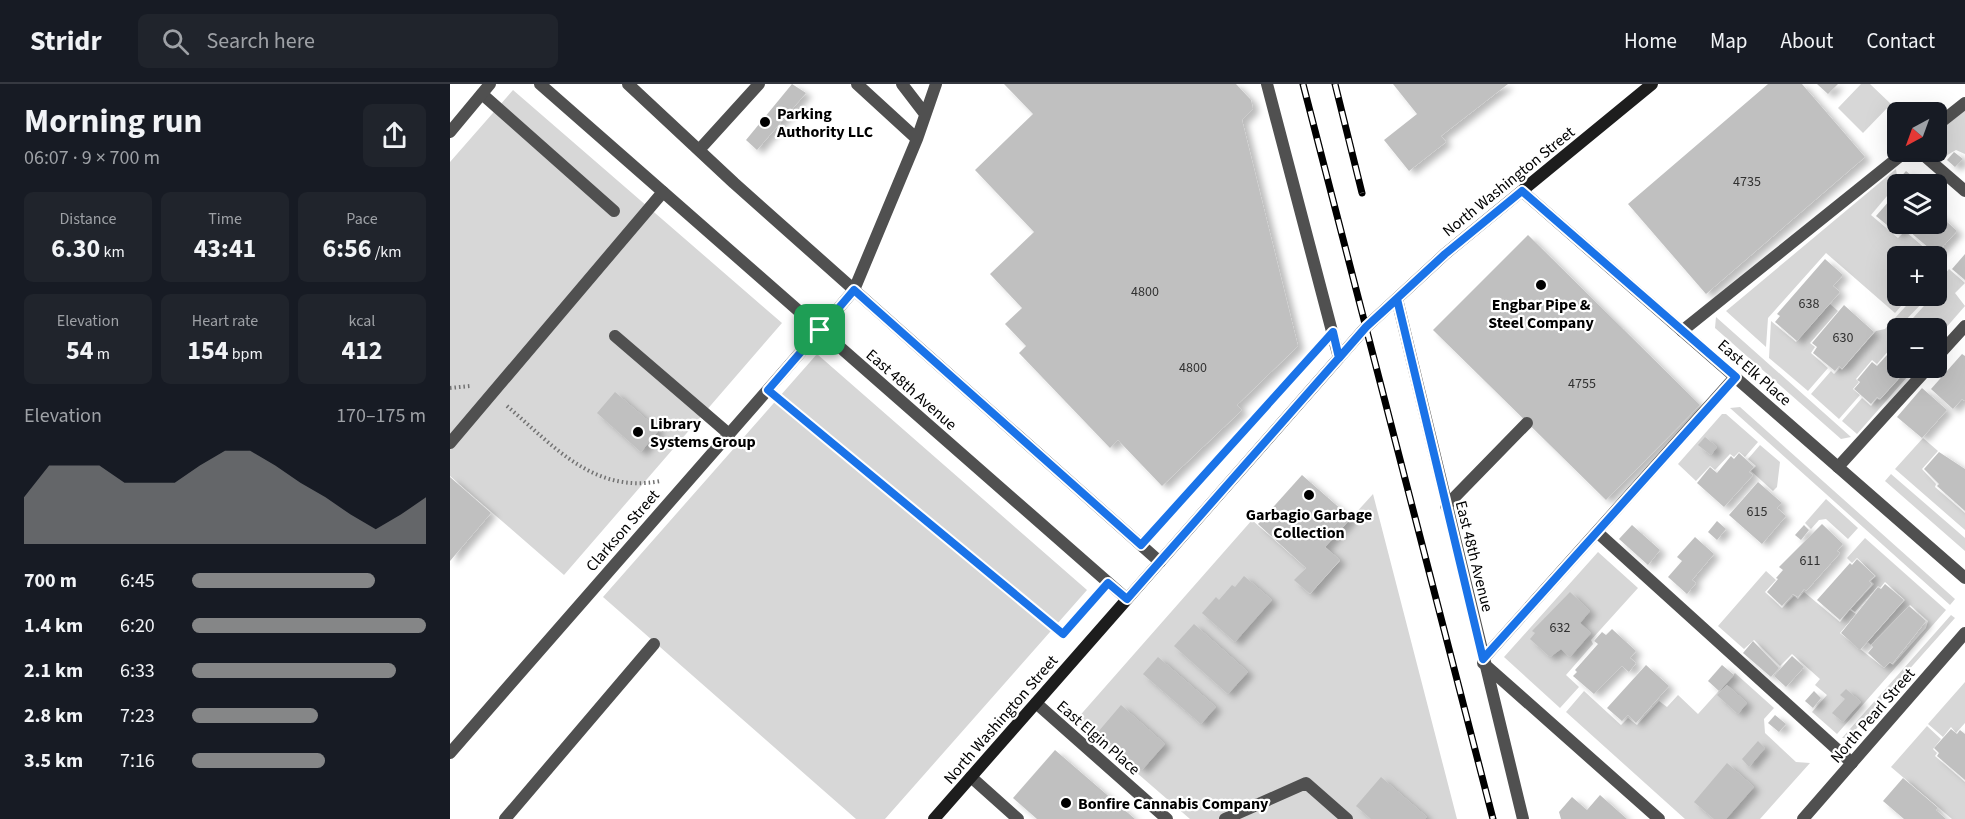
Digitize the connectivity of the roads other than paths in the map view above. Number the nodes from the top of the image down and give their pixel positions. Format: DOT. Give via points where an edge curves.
graph roads {
  1 [pos="490,84"];
  2 [pos="540,84"];
  3 [pos="628,84"];
  4 [pos="857,84"];
  5 [pos="902,84"];
  6 [pos="936,84"];
  7 [pos="1267,84"];
  8 [pos="1652,84"];
  9 [pos="751,86"];
  10 [pos="482,94"];
  11 [pos="1965,103"];
  12 [pos="926,114"];
  13 [pos="1947,117"];
  14 [pos="450,132"];
  15 [pos="917,139"];
  16 [pos="699,150"];
  17 [pos="1893,162"];
  18 [pos="1932,162"];
  19 [pos="1965,190"];
  20 [pos="1522,191"];
  21 [pos="663,192"];
  22 [pos="614,211"];
  23 [pos="854,290"];
  24 [pos="1397,299"];
  25 [pos="1965,326"];
  26 [pos="820,330"];
  27 [pos="1682,331"];
  28 [pos="615,336"];
  29 [pos="1947,346"];
  30 [pos="1339,358"];
  31 [pos="1736,377"];
  32 [pos="1919,378"];
  33 [pos="1527,423"];
  34 [pos="729,434"];
  35 [pos="450,443"];
  36 [pos="1838,467"];
  37 [pos="1446,506"];
  38 [pos="1597,532"];
  39 [pos="1160,562"];
  40 [pos="1965,578"];
  41 [pos="1127,599"];
  42 [pos="1965,633"];
  43 [pos="654,644"];
  44 [pos="1483,661"];
  45 [pos="1036,703"];
  46 [pos="450,753"];
  47 [pos="1852,763"];
  48 [pos="971,777"];
  49 [pos="1163,818"];
  50 [pos="505,819"];
  51 [pos="934,819"];
  52 [pos="1018,819"];
  53 [pos="1225,819"];
  54 [pos="1347,819"];
  55 [pos="1523,819"];
  56 [pos="1659,819"];
  57 [pos="1803,819"];
  1 -- 10 [label="street"];
  2 -- 21 [label="street, East 48th Avenue"];
  3 -- 16 [label="street"];
  4 -- 15 [label="street"];
  5 -- 12 [label="street"];
  6 -- 12 [label="street, Clarkson Street"];
  7 -- 30 [label="street"];
  8 -- 20 [label="main road, North Washington Street"];
  9 -- 16 [label="street"];
  10 -- 14 [label="street"];
  10 -- 22 [label="street"];
  11 -- 13 [label="street"];
  12 -- 15 [label="street, Clarkson Street"];
  15 -- 23 [label="street, Clarkson Street"];
  16 -- 23 [label="street"];
  17 -- 27 [label="street"];
  18 -- 19 [label="street"];
  20 -- 24 [label="main road, North Washington Street"];
  20 -- 27 [label="street, East Elk Place"];
  21 -- 26 [label="street, East 48th Avenue"];
  21 -- 35 [label="street"];
  23 -- 26 [label="street, Clarkson Street"];
  23 -- 39 [label="street"];
  24 -- 30 [label="main road, North Washington Street"];
  24 -- 37 [label="street, East 48th Avenue"];
  25 -- 29 [label="street"];
  26 -- 34 [label="street, Clarkson Street"];
  26 -- 41 [label="street, East 48th Avenue"];
  27 -- 31 [label="street, East Elk Place"];
  28 -- 34 [label="street"];
  30 -- 39 [label="main road, North Washington Street"];
  31 -- 36 [label="street, East Elk Place"];
  31 -- 38 [label="street"];
  32 -- 36 [label="street"];
  33 -- 37 [label="street"];
  34 -- 46 [label="street, Clarkson Street"];
  36 -- 40 [label="street, East Elk Place"];
  37 -- 44 [label="street, East 48th Avenue"];
  38 -- 44 [label="street"];
  38 -- 47 [label="street"];
  39 -- 41 [label="main road, North Washington Street"];
  41 -- 45 [label="main road, North Washington Street"];
  42 -- 47 [label="street, North Pearl Street"];
  43 -- 50 [label="street"];
  44 -- 55 [label="street, East 48th Avenue"];
  44 -- 56 [label="street"];
  45 -- 48 [label="main road, North Washington Street"];
  45 -- 49 [label="street, East Elgin Place"];
  47 -- 57 [label="street, North Pearl Street"];
  48 -- 51 [label="main road, North Washington Street"];
  48 -- 52 [label="street"];
  53 -- 54 [label="street" via="1306,783"];
}
